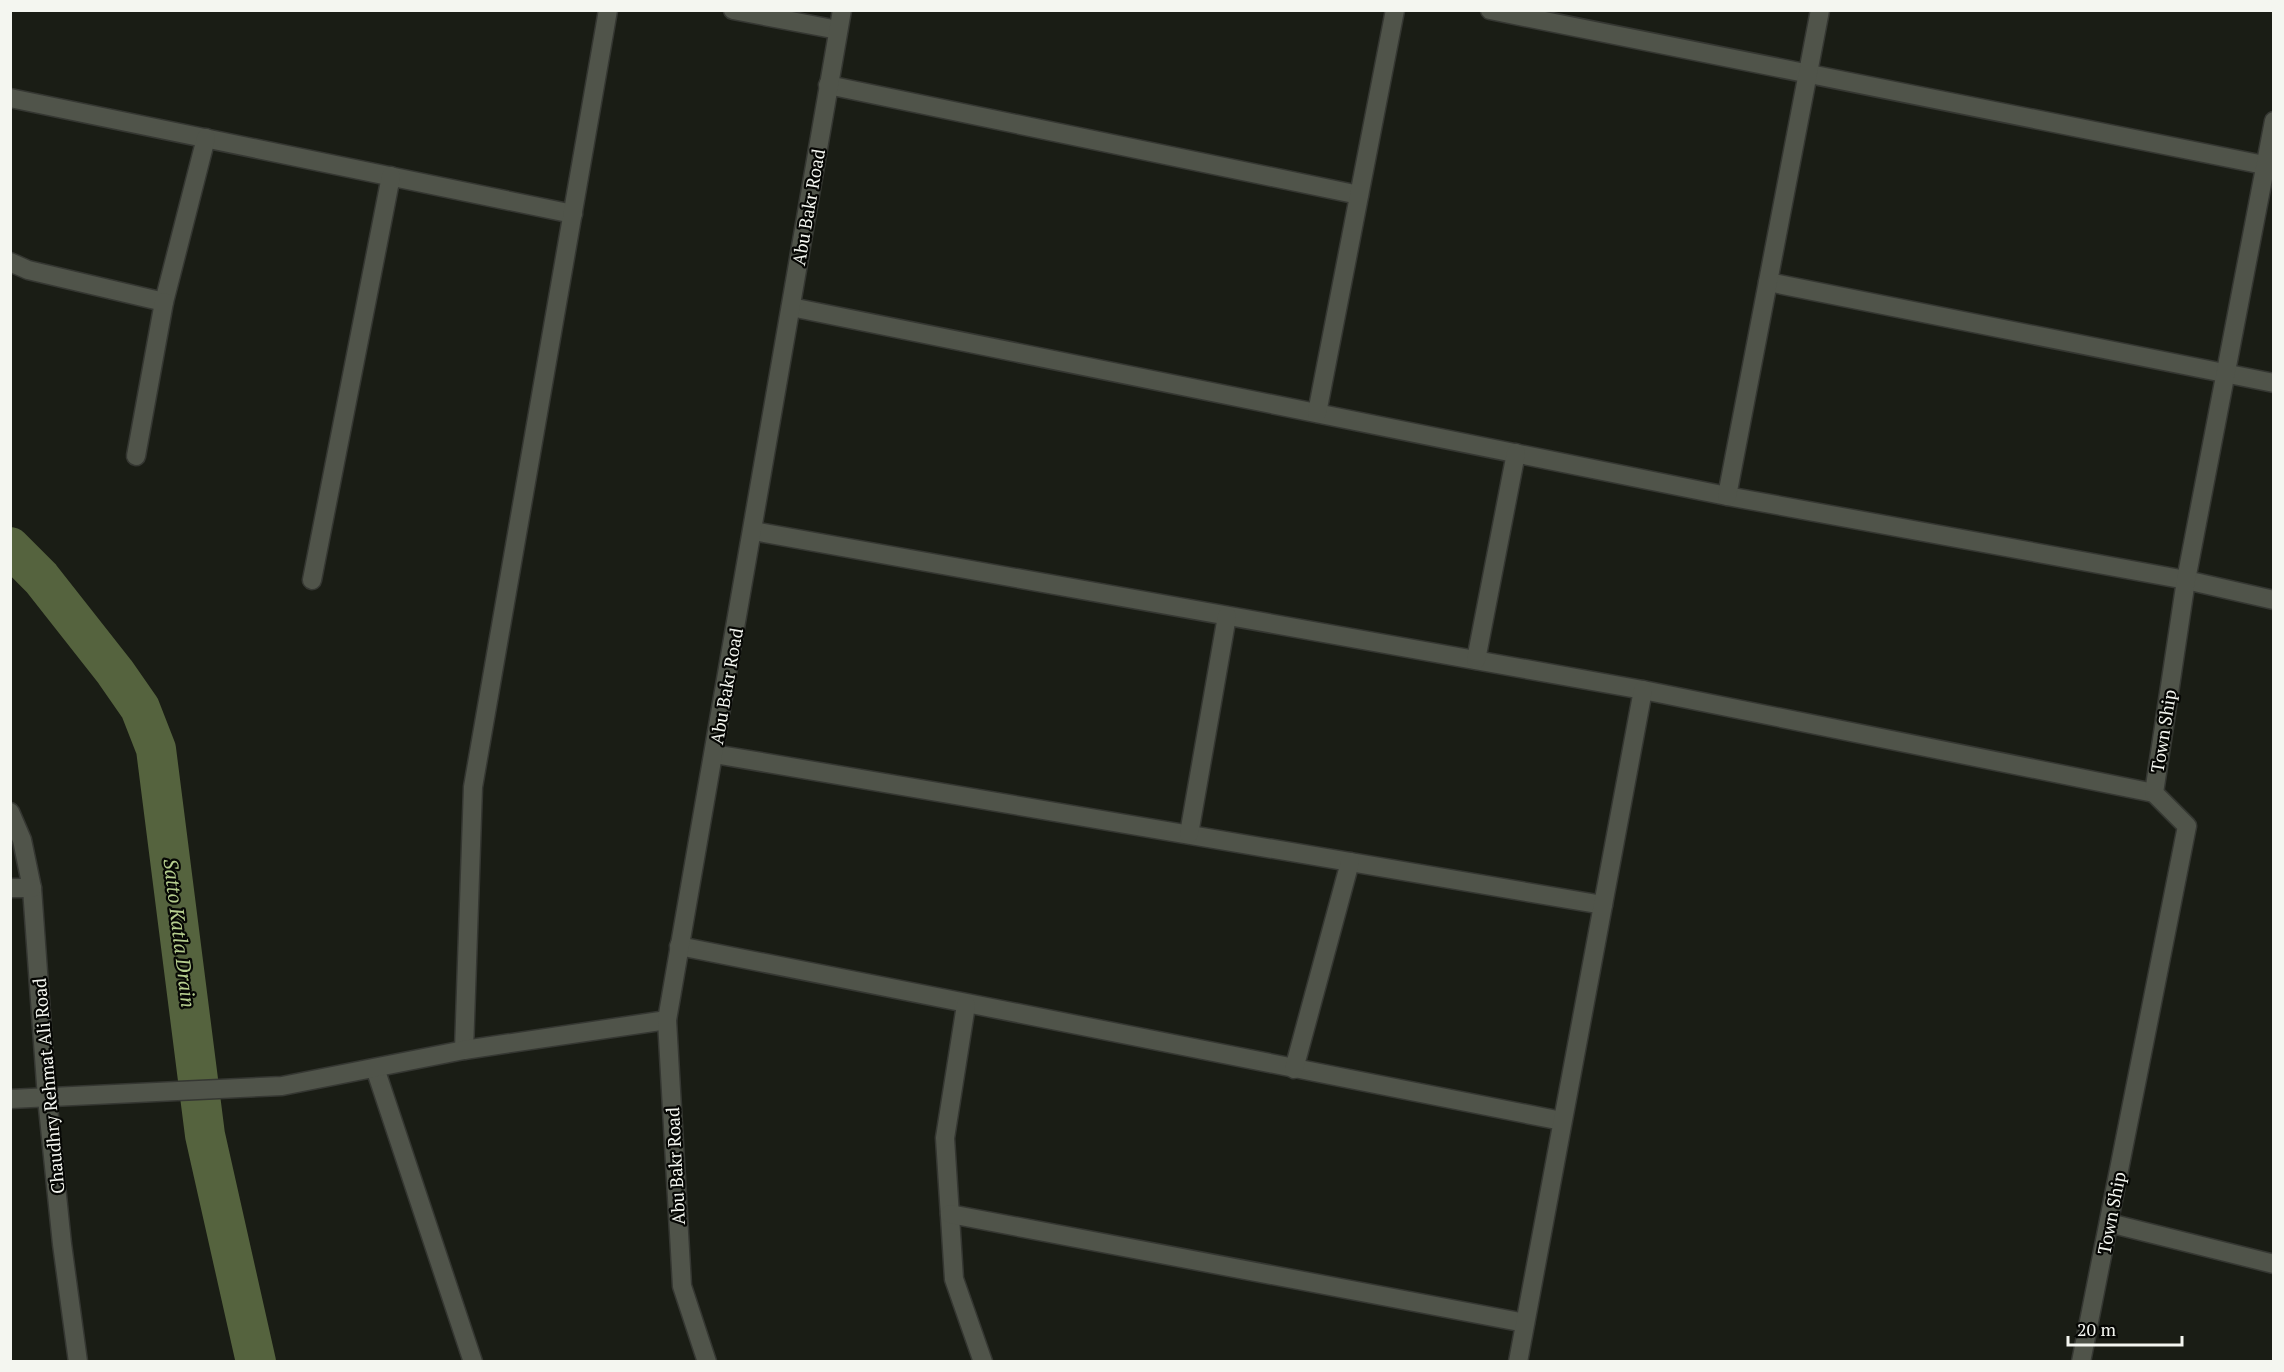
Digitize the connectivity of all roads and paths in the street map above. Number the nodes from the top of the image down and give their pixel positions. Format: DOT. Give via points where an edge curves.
graph roads {
  1 [pos="608,10"];
  2 [pos="733,10"];
  3 [pos="842,10"];
  4 [pos="1395,10"];
  5 [pos="1490,10"];
  6 [pos="1820,10"];
  7 [pos="838,30"];
  8 [pos="1808,72"];
  9 [pos="828,85"];
  10 [pos="10,98"];
  11 [pos="2274,121"];
  12 [pos="206,138"];
  13 [pos="2270,166"];
  14 [pos="391,176"];
  15 [pos="1359,195"];
  16 [pos="573,214"];
  17 [pos="10,262"];
  18 [pos="1768,282"];
  19 [pos="164,302"];
  20 [pos="791,308"];
  21 [pos="2226,373"];
  22 [pos="2274,383"];
  23 [pos="1317,413"];
  24 [pos="1516,453"];
  25 [pos="136,456"];
  26 [pos="1727,496"];
  27 [pos="753,531"];
  28 [pos="312,580"];
  29 [pos="2186,580"];
  30 [pos="2274,600"];
  31 [pos="1227,616"];
  32 [pos="1476,660"];
  33 [pos="1643,690"];
  34 [pos="714,754"];
  35 [pos="2154,793"];
  36 [pos="10,812"];
  37 [pos="1189,834"];
  38 [pos="1350,862"];
  39 [pos="10,888"];
  40 [pos="32,888"];
  41 [pos="1603,905"];
  42 [pos="679,946"];
  43 [pos="966,1005"];
  44 [pos="667,1020"];
  45 [pos="464,1050"];
  46 [pos="375,1068"];
  47 [pos="1294,1069"];
  48 [pos="47,1098"];
  49 [pos="10,1099"];
  50 [pos="1562,1121"];
  51 [pos="950,1214"];
  52 [pos="2109,1223"];
  53 [pos="2274,1264"];
  54 [pos="1525,1323"];
  55 [pos="78,1362"];
  56 [pos="473,1362"];
  57 [pos="707,1362"];
  58 [pos="983,1362"];
  59 [pos="1518,1362"];
  60 [pos="2080,1362"];
  1 -- 16 [label="street"];
  2 -- 7 [label="street"];
  3 -- 7 [label="street, Abu Bakr Road"];
  4 -- 15 [label="street"];
  5 -- 8 [label="street"];
  6 -- 8 [label="street"];
  7 -- 9 [label="street, Abu Bakr Road"];
  8 -- 13 [label="street"];
  8 -- 18 [label="street"];
  9 -- 15 [label="street"];
  9 -- 20 [label="street, Abu Bakr Road"];
  10 -- 12 [label="street"];
  11 -- 13 [label="street, Town Ship"];
  12 -- 14 [label="street"];
  12 -- 19 [label="street"];
  13 -- 21 [label="street, Town Ship"];
  14 -- 16 [label="street"];
  14 -- 28 [label="street"];
  15 -- 23 [label="street"];
  16 -- 45 [label="street" via="473,787"];
  17 -- 19 [label="street" via="28,270"];
  18 -- 21 [label="street"];
  18 -- 26 [label="street"];
  19 -- 25 [label="street"];
  20 -- 23 [label="street"];
  20 -- 27 [label="street, Abu Bakr Road"];
  21 -- 22 [label="street"];
  21 -- 29 [label="street, Town Ship"];
  23 -- 24 [label="street"];
  24 -- 26 [label="street"];
  24 -- 32 [label="street"];
  26 -- 29 [label="street"];
  27 -- 31 [label="street"];
  27 -- 34 [label="street, Abu Bakr Road"];
  29 -- 30 [label="street"];
  29 -- 35 [label="street, Town Ship"];
  31 -- 32 [label="street"];
  31 -- 37 [label="street"];
  32 -- 33 [label="street"];
  33 -- 35 [label="street"];
  33 -- 41 [label="street"];
  34 -- 37 [label="street"];
  34 -- 42 [label="street, Abu Bakr Road"];
  35 -- 52 [label="street, Town Ship" via="2187,826"];
  36 -- 40 [label="street, Chaudhry Rehmat Ali Road" via="22,840"];
  37 -- 38 [label="street"];
  38 -- 41 [label="street"];
  38 -- 47 [label="street"];
  39 -- 40 [label="street"];
  40 -- 48 [label="street, Chaudhry Rehmat Ali Road"];
  41 -- 50 [label="street"];
  42 -- 43 [label="street"];
  42 -- 44 [label="street, Abu Bakr Road"];
  43 -- 47 [label="street"];
  43 -- 51 [label="street" via="945,1138"];
  44 -- 45 [label="street"];
  44 -- 57 [label="street, Abu Bakr Road" via="682,1286"];
  45 -- 46 [label="street"];
  46 -- 48 [label="street" via="282,1086"];
  46 -- 56 [label="street"];
  47 -- 50 [label="street"];
  48 -- 49 [label="street"];
  48 -- 55 [label="street, Chaudhry Rehmat Ali Road"];
  50 -- 54 [label="street"];
  51 -- 54 [label="street"];
  51 -- 58 [label="street" via="954,1279"];
  52 -- 53 [label="street"];
  52 -- 60 [label="street, Town Ship"];
  54 -- 59 [label="street"];
}
